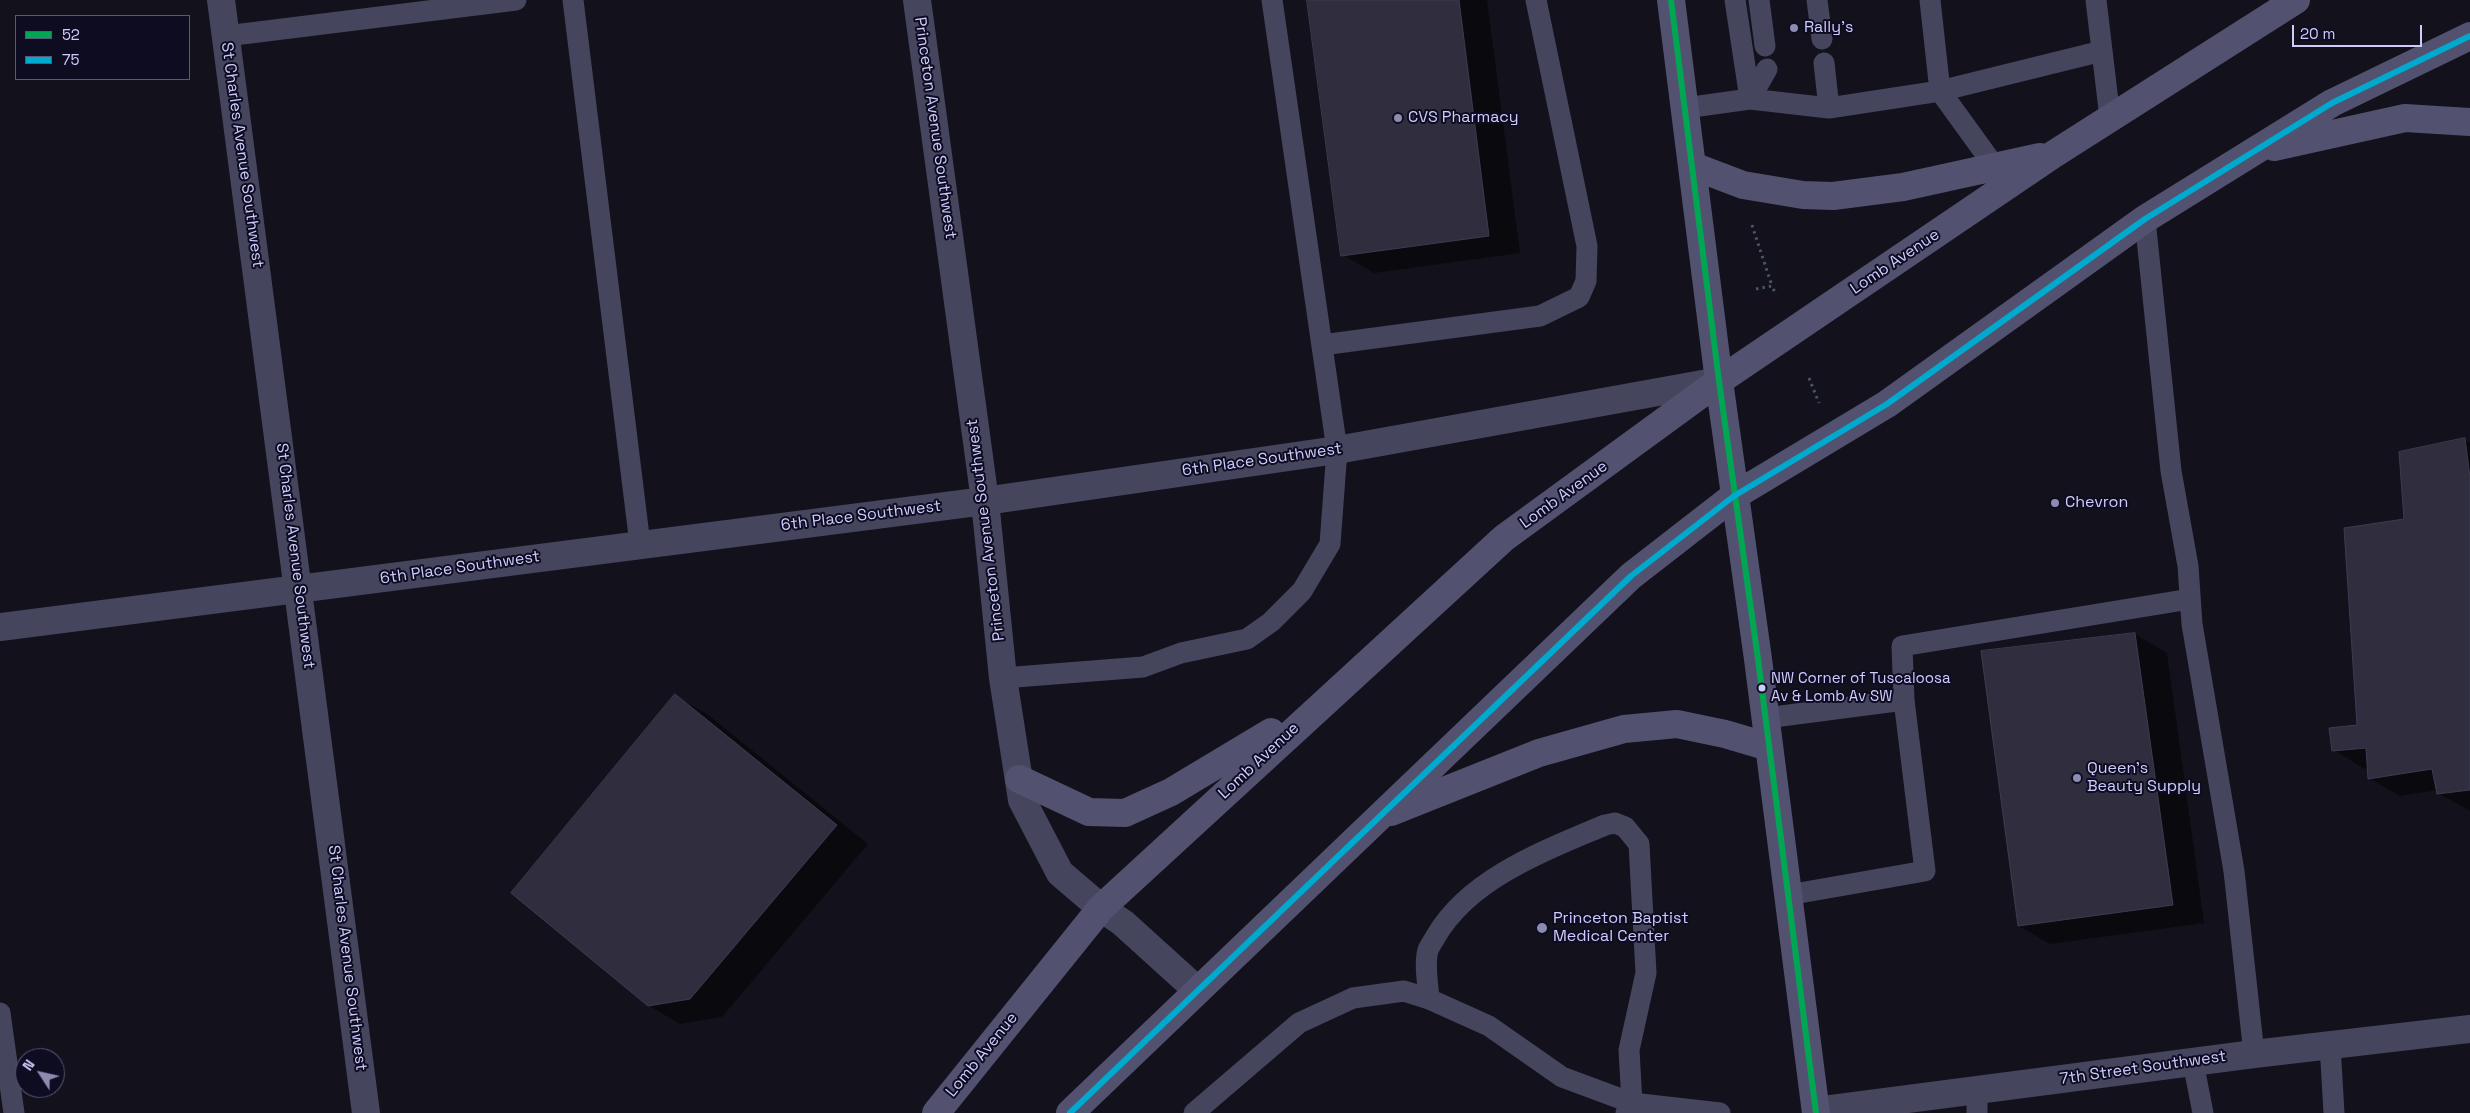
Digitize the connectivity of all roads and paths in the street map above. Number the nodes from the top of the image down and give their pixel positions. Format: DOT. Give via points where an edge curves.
graph roads {
  1 [pos="221,0"];
  2 [pos="516,0"];
  3 [pos="572,0"];
  4 [pos="917,0"];
  5 [pos="1272,0"];
  6 [pos="1536,0"];
  7 [pos="1671,0"];
  8 [pos="1735,0"];
  9 [pos="1759,0"];
  10 [pos="1817,0"];
  11 [pos="1930,0"];
  12 [pos="2096,0"];
  13 [pos="2296,0"];
  14 [pos="226,36"];
  15 [pos="2470,36"];
  16 [pos="1822,39"];
  17 [pos="1765,46"];
  18 [pos="2102,51"];
  19 [pos="1824,63"];
  20 [pos="1767,69"];
  21 [pos="1940,91"];
  22 [pos="1750,99"];
  23 [pos="1685,108"];
  24 [pos="1829,108"];
  25 [pos="2110,118"];
  26 [pos="2470,122"];
  27 [pos="2256,151"];
  28 [pos="2054,154"];
  29 [pos="1693,166"];
  30 [pos="1995,167"];
  31 [pos="1749,216"];
  32 [pos="2145,219"];
  33 [pos="1772,286"];
  34 [pos="1756,289"];
  35 [pos="1776,296"];
  36 [pos="1322,345"];
  37 [pos="1809,378"];
  38 [pos="1719,381"];
  39 [pos="1821,408"];
  40 [pos="1337,450"];
  41 [pos="1734,496"];
  42 [pos="985,501"];
  43 [pos="640,544"];
  44 [pos="300,590"];
  45 [pos="2190,599"];
  46 [pos="0,627"];
  47 [pos="1003,678"];
  48 [pos="1343,684"];
  49 [pos="1904,700"];
  50 [pos="1766,718"];
  51 [pos="1769,747"];
  52 [pos="1019,779"];
  53 [pos="1378,817"];
  54 [pos="1788,895"];
  55 [pos="1101,908"];
  56 [pos="1197,990"];
  57 [pos="1429,999"];
  58 [pos="0,1013"];
  59 [pos="2470,1029"];
  60 [pos="2330,1045"];
  61 [pos="985,1052"];
  62 [pos="2254,1054"];
  63 [pos="2193,1062"];
  64 [pos="1977,1102"];
  65 [pos="1629,1108"];
  66 [pos="1812,1112"];
  67 [pos="14,1113"];
  68 [pos="366,1113"];
  69 [pos="916,1113"];
  70 [pos="936,1113"];
  71 [pos="1070,1113"];
  72 [pos="1194,1113"];
  73 [pos="1720,1113"];
  74 [pos="2203,1113"];
  75 [pos="2334,1113"];
  1 -- 14 [label="street, St Charles Avenue Southwest"];
  2 -- 14 [label="lane"];
  3 -- 43 [label="lane"];
  4 -- 42 [label="street, Princeton Avenue Southwest"];
  5 -- 36 [label="lane"];
  6 -- 36 [label="lane" via="1587,246 1586,280 1579,297 1540,316"];
  7 -- 23 [label="main road"];
  8 -- 22 [label="lane"];
  9 -- 17 [label="lane"];
  10 -- 16 [label="lane"];
  11 -- 21 [label="lane"];
  12 -- 18 [label="lane"];
  13 -- 25 [label="main road, Lomb Avenue"];
  14 -- 44 [label="street, St Charles Avenue Southwest"];
  15 -- 27 [label="main road" via="2332,103"];
  18 -- 21 [label="lane"];
  18 -- 25 [label="lane"];
  19 -- 24 [label="lane"];
  20 -- 22 [label="lane"];
  21 -- 24 [label="lane"];
  21 -- 30 [label="lane"];
  22 -- 23 [label="lane"];
  22 -- 24 [label="lane"];
  23 -- 29 [label="main road"];
  25 -- 28 [label="main road, Lomb Avenue"];
  26 -- 27 [label="main road" via="2404,118"];
  27 -- 32 [label="main road"];
  28 -- 30 [label="main road"];
  28 -- 38 [label="main road, Lomb Avenue"];
  29 -- 30 [label="main road" via="1744,185 1803,195 1833,196 1903,187"];
  29 -- 38 [label="main road"];
  31 -- 33 [label="path"];
  32 -- 41 [label="main road" via="1886,404"];
  32 -- 45 [label="lane" via="2171,471 2188,566"];
  33 -- 34 [label="path"];
  33 -- 35 [label="path"];
  36 -- 40 [label="lane"];
  37 -- 39 [label="path"];
  38 -- 40 [label="street, 6th Place Southwest"];
  38 -- 41 [label="main road"];
  38 -- 48 [label="main road, Lomb Avenue" via="1504,538"];
  40 -- 42 [label="street, 6th Place Southwest"];
  40 -- 47 [label="lane" via="1330,544 1302,591 1271,622 1247,639 1181,653 1143,667"];
  41 -- 50 [label="main road"];
  41 -- 53 [label="main road" via="1632,576"];
  42 -- 43 [label="street, 6th Place Southwest"];
  42 -- 47 [label="street, Princeton Avenue Southwest"];
  43 -- 44 [label="street, 6th Place Southwest"];
  44 -- 46 [label="street, 6th Place Southwest"];
  44 -- 68 [label="street, St Charles Avenue Southwest"];
  45 -- 49 [label="lane" via="1902,646"];
  45 -- 62 [label="lane" via="2234,870"];
  47 -- 52 [label="street, Princeton Avenue Southwest"];
  48 -- 52 [label="main road" via="1242,752 1172,792 1125,813 1089,812"];
  48 -- 55 [label="main road, Lomb Avenue"];
  49 -- 50 [label="lane"];
  49 -- 54 [label="lane" via="1925,871"];
  50 -- 51 [label="main road"];
  51 -- 53 [label="main road" via="1677,724 1624,729 1539,753"];
  51 -- 54 [label="main road"];
  52 -- 55 [label="street, Princeton Avenue Southwest" via="1022,800 1060,873"];
  53 -- 56 [label="main road"];
  54 -- 66 [label="main road"];
  55 -- 56 [label="street, Princeton Avenue Southwest" via="1123,923"];
  55 -- 61 [label="main road, Lomb Avenue"];
  56 -- 71 [label="main road"];
  57 -- 65 [label="lane" via="1489,1026 1562,1076"];
  57 -- 65 [label="lane" via="1428,950 1442,927 1471,895 1533,856 1605,825 1615,823 1625,827 1640,844 1646,973 1629,1050"];
  57 -- 72 [label="lane" via="1404,991 1353,998 1299,1023"];
  58 -- 67 [label="lane"];
  59 -- 60 [label="street, 7th Street Southwest"];
  60 -- 62 [label="street, 7th Street Southwest"];
  60 -- 75 [label="lane"];
  61 -- 69 [label="main road"];
  61 -- 70 [label="main road, Lomb Avenue"];
  62 -- 63 [label="street, 7th Street Southwest"];
  63 -- 64 [label="street, 7th Street Southwest"];
  63 -- 74 [label="lane"];
  64 -- 66 [label="street, 7th Street Southwest"];
  65 -- 73 [label="lane"];
}
